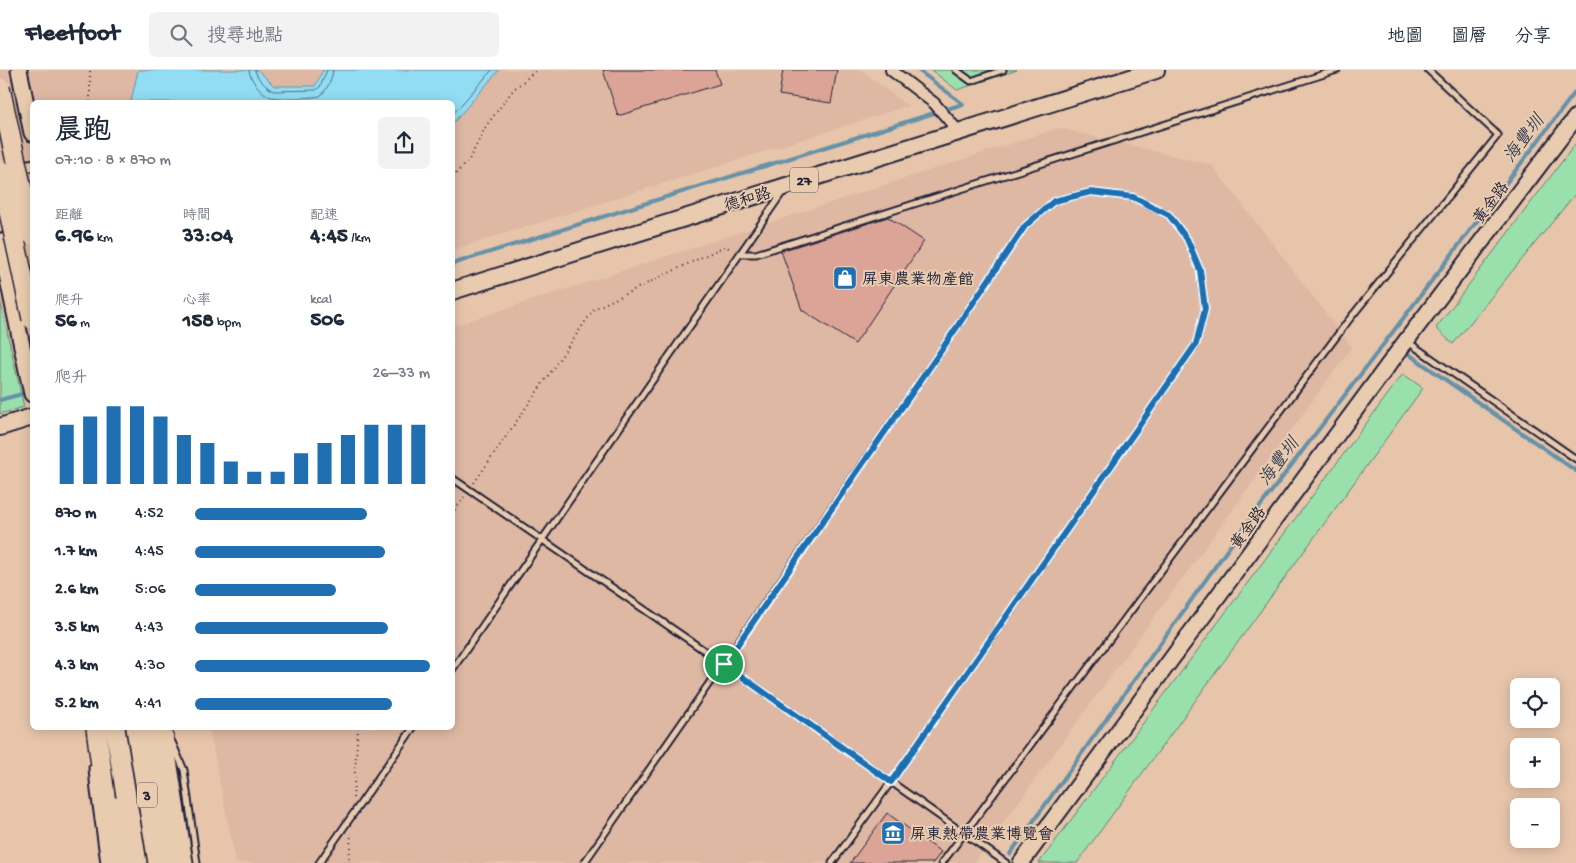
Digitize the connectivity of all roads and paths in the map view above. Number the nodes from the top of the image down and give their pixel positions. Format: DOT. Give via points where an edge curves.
graph roads {
  1 [pos="19,70"];
  2 [pos="90,70"];
  3 [pos="537,70"];
  4 [pos="891,70"];
  5 [pos="956,70"];
  6 [pos="1003,70"];
  7 [pos="1156,70"];
  8 [pos="1337,70"];
  9 [pos="1428,70"];
  10 [pos="0,88"];
  11 [pos="90,100"];
  12 [pos="1576,116"];
  13 [pos="30,123"];
  14 [pos="959,132"];
  15 [pos="30,165"];
  16 [pos="0,170"];
  17 [pos="455,174"];
  18 [pos="786,186"];
  19 [pos="30,226"];
  20 [pos="0,241"];
  21 [pos="740,254"];
  22 [pos="455,290"];
  23 [pos="30,310"];
  24 [pos="1406,341"];
  25 [pos="30,384"];
  26 [pos="30,418"];
  27 [pos="0,427"];
  28 [pos="1576,459"];
  29 [pos="455,480"];
  30 [pos="470,489"];
  31 [pos="455,510"];
  32 [pos="543,539"];
  33 [pos="724,664"];
  34 [pos="455,666"];
  35 [pos="96,730"];
  36 [pos="115,730"];
  37 [pos="136,730"];
  38 [pos="148,730"];
  39 [pos="162,730"];
  40 [pos="168,730"];
  41 [pos="358,730"];
  42 [pos="412,730"];
  43 [pos="92,766"];
  44 [pos="891,782"];
  45 [pos="352,815"];
  46 [pos="963,833"];
  47 [pos="104,863"];
  48 [pos="114,863"];
  49 [pos="125,863"];
  50 [pos="137,863"];
  51 [pos="158,863"];
  52 [pos="169,863"];
  53 [pos="183,863"];
  54 [pos="197,863"];
  55 [pos="319,863"];
  56 [pos="349,863"];
  57 [pos="584,863"];
  58 [pos="832,863"];
  59 [pos="942,863"];
  60 [pos="1006,863"];
  61 [pos="1022,863"];
  1 -- 13 [label="street"];
  2 -- 11 [label="path"];
  3 -- 17 [label="path" via="514,89 486,126 469,160"];
  4 -- 14 [label="street" via="934,103"];
  5 -- 6 [label="lane" via="971,81"];
  7 -- 14 [label="main road, 德和路 / 27"];
  8 -- 21 [label="lane" via="756,254"];
  9 -- 46 [label="lane" via="1498,135 1348,321"];
  10 -- 19 [label="highway, bridge"];
  12 -- 24 [label="street, 黃金路"];
  14 -- 18 [label="main road, 德和路 / 27"];
  15 -- 16 [label="street"];
  16 -- 23 [label="highway, bridge"];
  18 -- 21 [label="lane"];
  18 -- 22 [label="main road, 德和路 / 27"];
  20 -- 25 [label="street"];
  21 -- 30 [label="path" via="725,246 594,309"];
  21 -- 32 [label="lane"];
  24 -- 28 [label="lane"];
  24 -- 61 [label="street, 黃金路"];
  26 -- 27 [label="main road"];
  29 -- 30 [label="lane"];
  30 -- 31 [label="path"];
  30 -- 32 [label="lane"];
  32 -- 33 [label="lane"];
  32 -- 34 [label="lane"];
  33 -- 44 [label="lane"];
  33 -- 44 [label="lane" via="1025,226 1054,201 1091,192 1133,197 1169,215 1187,239 1200,270 1205,309 1196,344"];
  33 -- 57 [label="lane"];
  35 -- 48 [label="highway"];
  35 -- 49 [label="street"];
  36 -- 50 [label="highway, 3"];
  37 -- 51 [label="highway, 3"];
  38 -- 52 [label="street"];
  39 -- 53 [label="highway"];
  40 -- 54 [label="lane" via="184,770"];
  41 -- 45 [label="path"];
  42 -- 45 [label="lane"];
  43 -- 47 [label="lane"];
  44 -- 46 [label="lane"];
  44 -- 58 [label="lane"];
  45 -- 55 [label="lane"];
  45 -- 56 [label="path"];
  46 -- 59 [label="lane"];
  46 -- 60 [label="lane"];
}
